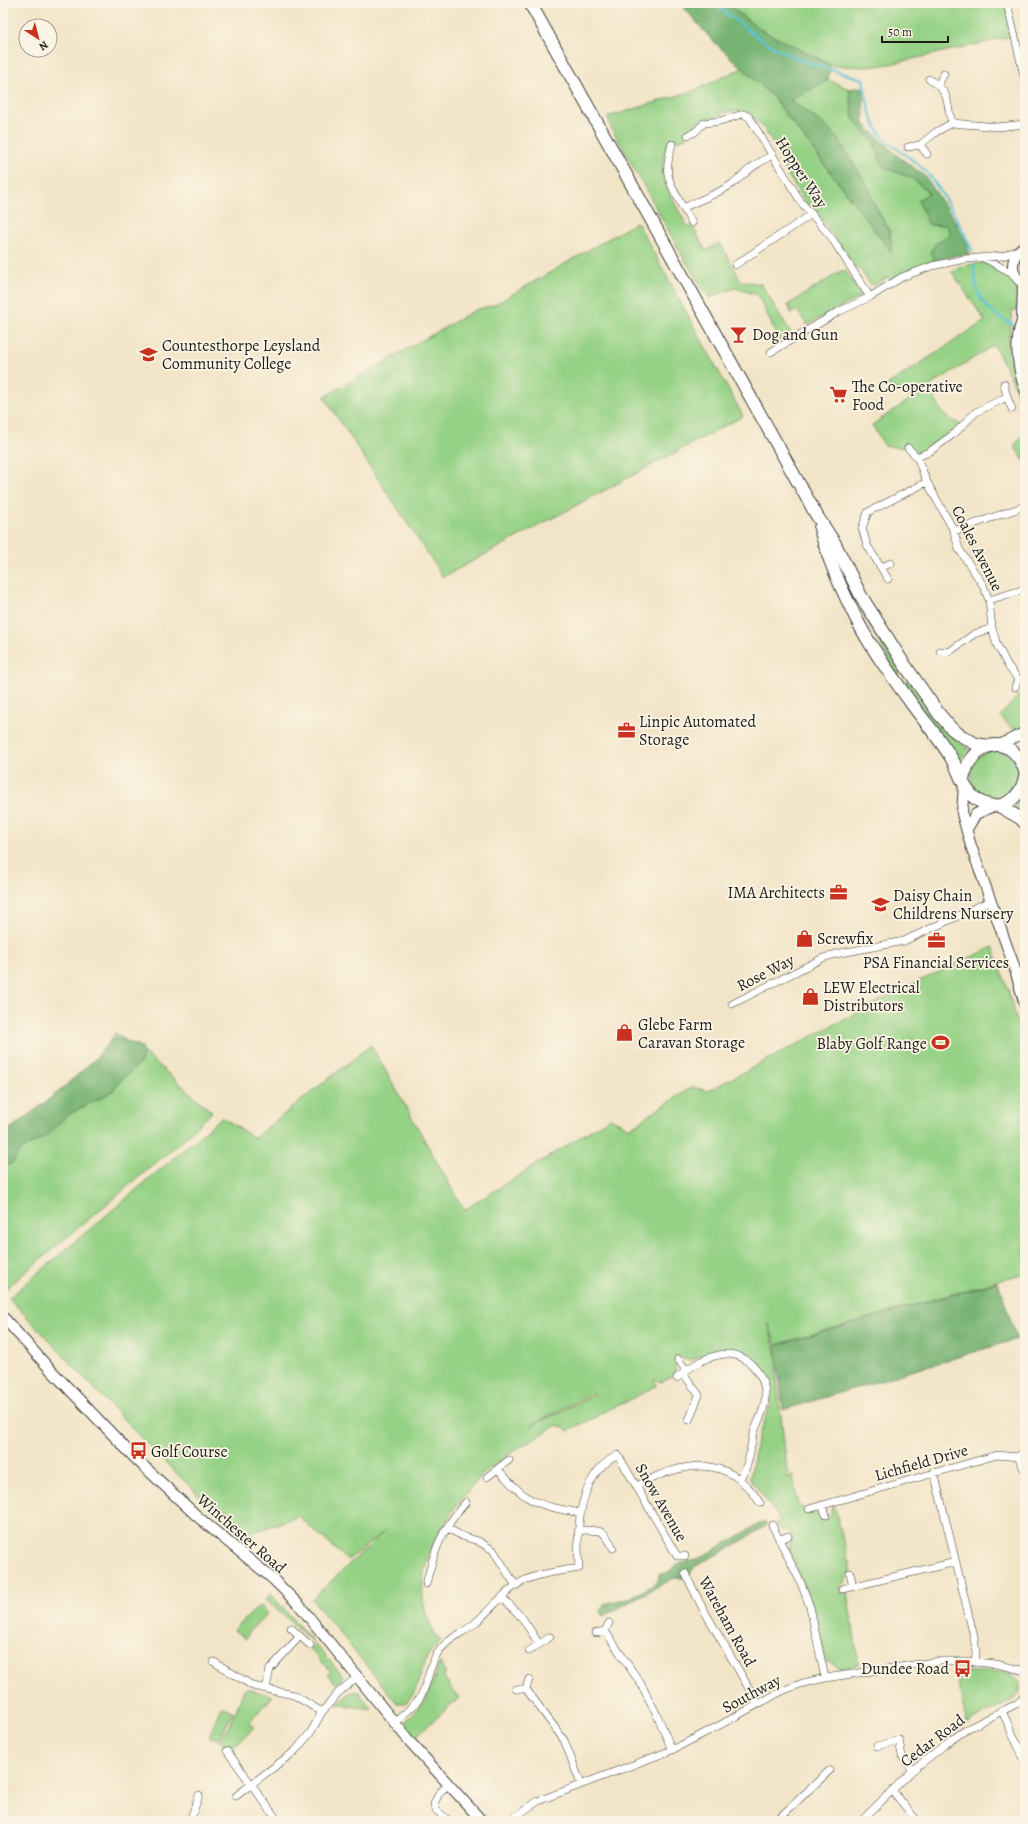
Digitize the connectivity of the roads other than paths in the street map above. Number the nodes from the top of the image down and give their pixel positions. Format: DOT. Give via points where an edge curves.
graph roads {
  1 [pos="530,3"];
  2 [pos="1007,3"];
  3 [pos="944,74"];
  4 [pos="1025,78"];
  5 [pos="929,79"];
  6 [pos="938,85"];
  7 [pos="952,123"];
  8 [pos="1025,124"];
  9 [pos="688,135"];
  10 [pos="672,144"];
  11 [pos="920,145"];
  12 [pos="908,147"];
  13 [pos="927,154"];
  14 [pos="773,155"];
  15 [pos="683,208"];
  16 [pos="812,214"];
  17 [pos="692,223"];
  18 [pos="1022,247"];
  19 [pos="982,257"];
  20 [pos="735,265"];
  21 [pos="1014,274"];
  22 [pos="1024,283"];
  23 [pos="870,297"];
  24 [pos="1024,318"];
  25 [pos="771,352"];
  26 [pos="1004,384"];
  27 [pos="1025,389"];
  28 [pos="1007,397"];
  29 [pos="1012,409"];
  30 [pos="908,448"];
  31 [pos="917,457"];
  32 [pos="927,482"];
  33 [pos="1025,506"];
  34 [pos="817,516"];
  35 [pos="954,530"];
  36 [pos="890,563"];
  37 [pos="882,567"];
  38 [pos="888,579"];
  39 [pos="1025,589"];
  40 [pos="989,600"];
  41 [pos="992,628"];
  42 [pos="940,650"];
  43 [pos="1022,678"];
  44 [pos="1015,687"];
  45 [pos="1025,732"];
  46 [pos="993,746"];
  47 [pos="1024,767"];
  48 [pos="963,782"];
  49 [pos="996,806"];
  50 [pos="1025,824"];
  51 [pos="967,829"];
  52 [pos="990,901"];
  53 [pos="732,1004"];
  54 [pos="1025,1005"];
  55 [pos="3,1317"];
  56 [pos="678,1360"];
  57 [pos="684,1372"];
  58 [pos="676,1378"];
  59 [pos="690,1420"];
  60 [pos="1025,1450"];
  61 [pos="1018,1457"];
  62 [pos="509,1460"];
  63 [pos="498,1469"];
  64 [pos="1025,1471"];
  65 [pos="934,1472"];
  66 [pos="487,1477"];
  67 [pos="740,1479"];
  68 [pos="637,1486"];
  69 [pos="466,1502"];
  70 [pos="760,1503"];
  71 [pos="822,1505"];
  72 [pos="809,1509"];
  73 [pos="580,1513"];
  74 [pos="826,1515"];
  75 [pos="772,1525"];
  76 [pos="447,1528"];
  77 [pos="579,1530"];
  78 [pos="788,1536"];
  79 [pos="779,1540"];
  80 [pos="613,1548"];
  81 [pos="685,1556"];
  82 [pos="956,1562"];
  83 [pos="685,1573"];
  84 [pos="850,1573"];
  85 [pos="426,1584"];
  86 [pos="516,1586"];
  87 [pos="853,1586"];
  88 [pos="842,1589"];
  89 [pos="502,1597"];
  90 [pos="609,1623"];
  91 [pos="291,1628"];
  92 [pos="605,1632"];
  93 [pos="596,1633"];
  94 [pos="300,1636"];
  95 [pos="550,1637"];
  96 [pos="539,1644"];
  97 [pos="310,1645"];
  98 [pos="529,1651"];
  99 [pos="214,1662"];
  100 [pos="975,1662"];
  101 [pos="1025,1672"];
  102 [pos="356,1677"];
  103 [pos="825,1678"];
  104 [pos="529,1679"];
  105 [pos="526,1688"];
  106 [pos="266,1689"];
  107 [pos="516,1689"];
  108 [pos="1025,1692"];
  109 [pos="758,1704"];
  110 [pos="1002,1711"];
  111 [pos="322,1712"];
  112 [pos="395,1722"];
  113 [pos="877,1746"];
  114 [pos="672,1750"];
  115 [pos="227,1751"];
  116 [pos="1025,1761"];
  117 [pos="913,1770"];
  118 [pos="829,1771"];
  119 [pos="251,1784"];
  120 [pos="449,1784"];
  121 [pos="580,1784"];
  122 [pos="892,1790"];
  123 [pos="199,1795"];
  124 [pos="236,1796"];
  125 [pos="190,1821"];
  126 [pos="278,1821"];
  127 [pos="449,1821"];
  128 [pos="482,1821"];
  129 [pos="509,1821"];
  130 [pos="776,1821"];
  131 [pos="861,1821"];
  132 [pos="917,1821"];
  1 -- 34 [label="main road"];
  2 -- 4 [label="street"];
  3 -- 6 [label="street"];
  5 -- 6 [label="street"];
  6 -- 7 [label="street" via="949,99"];
  7 -- 8 [label="street" via="998,128"];
  7 -- 11 [label="street"];
  9 -- 14 [label="street, Hopper Way" via="704,123 743,114 749,117"];
  10 -- 15 [label="street" via="667,175"];
  11 -- 12 [label="street"];
  11 -- 13 [label="street"];
  14 -- 15 [label="street" via="751,167 732,184"];
  14 -- 16 [label="street, Hopper Way" via="801,202"];
  15 -- 17 [label="street"];
  16 -- 20 [label="street"];
  16 -- 23 [label="street, Hopper Way" via="831,237"];
  18 -- 19 [label="street" via="1003,256"];
  18 -- 21 [label="street" via="1012,263"];
  19 -- 21 [label="street"];
  19 -- 23 [label="street" via="932,266 902,277"];
  21 -- 22 [label="street"];
  22 -- 24 [label="street"];
  23 -- 25 [label="street" via="838,312"];
  24 -- 27 [label="street" via="1018,345 1020,373"];
  26 -- 28 [label="street"];
  28 -- 29 [label="street"];
  28 -- 31 [label="street" via="976,412 955,433 929,452"];
  30 -- 31 [label="street, Coales Avenue"];
  31 -- 32 [label="street, Coales Avenue"];
  32 -- 35 [label="street, Coales Avenue"];
  32 -- 37 [label="street" via="868,512 862,528 867,545"];
  33 -- 35 [label="street"];
  34 -- 46 [label="main road" via="878,622 938,714 960,735 976,744"];
  34 -- 48 [label="main road" via="824,544 860,626 913,706 943,745"];
  35 -- 40 [label="street, Coales Avenue" via="959,549"];
  36 -- 37 [label="street"];
  37 -- 38 [label="street"];
  39 -- 40 [label="street"];
  40 -- 41 [label="street, Coales Avenue"];
  41 -- 42 [label="street" via="974,634 948,652"];
  41 -- 43 [label="street, Coales Avenue" via="1008,666"];
  43 -- 44 [label="street, Coales Avenue"];
  45 -- 46 [label="street"];
  46 -- 47 [label="main road" via="1009,750"];
  46 -- 48 [label="main road" via="975,753 970,759"];
  47 -- 49 [label="main road" via="1024,782 1018,794 1007,803"];
  48 -- 49 [label="main road" via="979,801"];
  48 -- 51 [label="street" via="962,814"];
  49 -- 50 [label="main road" via="1020,818"];
  49 -- 51 [label="street" via="976,814"];
  51 -- 52 [label="street"];
  52 -- 53 [label="street, Rose Way" via="904,941 823,958"];
  52 -- 54 [label="street" via="1014,966"];
  55 -- 102 [label="street, Winchester Road" via="135,1458 300,1606"];
  56 -- 57 [label="street"];
  57 -- 58 [label="street"];
  57 -- 59 [label="street" via="698,1395"];
  57 -- 67 [label="street" via="706,1359 726,1354 747,1361 759,1373 765,1390 764,1408 753,1435 745,1472"];
  60 -- 61 [label="street"];
  61 -- 64 [label="street"];
  61 -- 65 [label="street, Lichfield Drive" via="997,1455"];
  62 -- 63 [label="street"];
  63 -- 66 [label="street"];
  63 -- 73 [label="street" via="514,1489 528,1499"];
  65 -- 71 [label="street, Lichfield Drive"];
  65 -- 82 [label="street"];
  67 -- 68 [label="street" via="718,1469 698,1465 676,1469"];
  67 -- 70 [label="street"];
  68 -- 73 [label="street, Snow Avenue" via="618,1455 593,1476"];
  68 -- 81 [label="street, Snow Avenue" via="677,1556"];
  69 -- 76 [label="street"];
  71 -- 72 [label="street, Lichfield Drive"];
  71 -- 74 [label="street"];
  73 -- 77 [label="street"];
  75 -- 79 [label="street"];
  76 -- 85 [label="street" via="436,1548"];
  76 -- 86 [label="street" via="462,1536 478,1540 493,1550"];
  77 -- 80 [label="street" via="603,1532"];
  77 -- 86 [label="street" via="579,1568 534,1577"];
  78 -- 79 [label="street"];
  79 -- 103 [label="street" via="810,1607"];
  82 -- 87 [label="street"];
  82 -- 100 [label="street" via="975,1645"];
  83 -- 109 [label="street, Wareham Road"];
  84 -- 87 [label="street"];
  86 -- 89 [label="street"];
  87 -- 88 [label="street"];
  89 -- 96 [label="street" via="523,1619"];
  89 -- 112 [label="street" via="474,1624 446,1643 437,1653 419,1698 410,1710"];
  90 -- 92 [label="street"];
  91 -- 94 [label="street"];
  92 -- 93 [label="street"];
  92 -- 114 [label="street" via="641,1684"];
  94 -- 97 [label="street"];
  94 -- 106 [label="street" via="270,1669"];
  95 -- 96 [label="street"];
  96 -- 98 [label="street"];
  99 -- 106 [label="street" via="245,1682"];
  100 -- 101 [label="street, Southway" via="996,1664"];
  100 -- 103 [label="street, Southway" via="928,1662"];
  102 -- 111 [label="street"];
  102 -- 112 [label="street, Winchester Road"];
  103 -- 109 [label="street, Southway" via="782,1691"];
  104 -- 105 [label="street"];
  105 -- 107 [label="street"];
  105 -- 121 [label="street" via="564,1740"];
  106 -- 111 [label="street" via="294,1695"];
  108 -- 110 [label="street, Cedar Road" via="1021,1700"];
  109 -- 114 [label="street, Southway"];
  110 -- 116 [label="street"];
  110 -- 117 [label="street, Cedar Road" via="967,1729"];
  111 -- 119 [label="street" via="311,1732 295,1751"];
  112 -- 120 [label="street, Winchester Road"];
  113 -- 117 [label="street" via="899,1740 902,1756"];
  114 -- 121 [label="street, Southway"];
  115 -- 119 [label="street"];
  117 -- 122 [label="street, Cedar Road"];
  118 -- 130 [label="street"];
  119 -- 124 [label="street"];
  119 -- 126 [label="street"];
  120 -- 127 [label="street" via="439,1793 434,1804 436,1810"];
  120 -- 128 [label="street, Winchester Road"];
  121 -- 129 [label="street, Southway" via="538,1801"];
  122 -- 131 [label="street, Cedar Road"];
  122 -- 132 [label="street"];
  123 -- 125 [label="street"];
}
